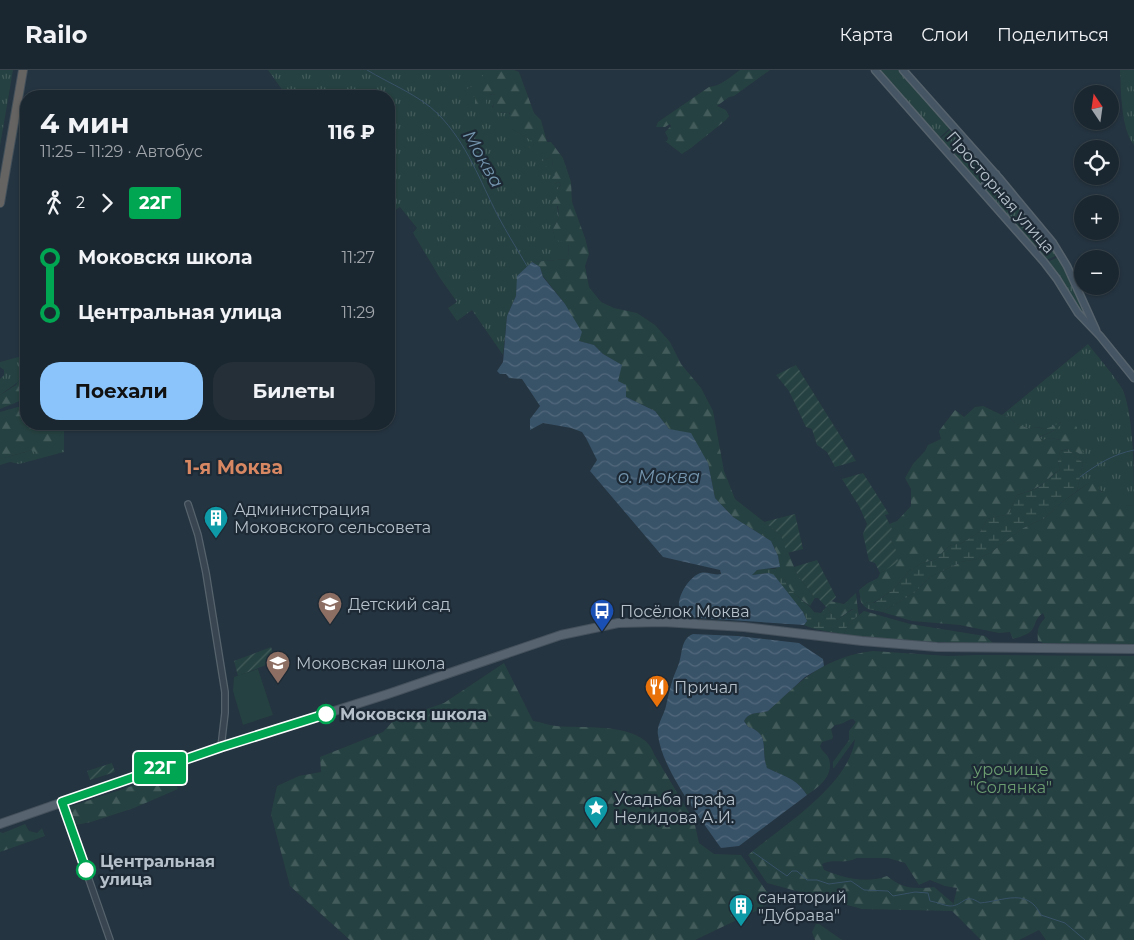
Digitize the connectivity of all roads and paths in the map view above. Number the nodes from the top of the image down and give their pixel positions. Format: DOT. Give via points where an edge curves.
graph roads {
  1 [pos="18,70"];
  2 [pos="23,70"];
  3 [pos="874,70"];
  4 [pos="903,70"];
  5 [pos="0,173"];
  6 [pos="996,174"];
  7 [pos="981,189"];
  8 [pos="0,203"];
  9 [pos="1088,313"];
  10 [pos="1081,318"];
  11 [pos="1100,336"];
  12 [pos="1134,378"];
  13 [pos="188,504"];
  14 [pos="1134,649"];
  15 [pos="221,747"];
  16 [pos="62,802"];
  17 [pos="0,824"];
  18 [pos="110,940"];
  1 -- 5 [label="highway"];
  2 -- 8 [label="highway"];
  3 -- 7 [label="main road, Просторная улица"];
  4 -- 6 [label="main road, Просторная улица"];
  6 -- 7 [label="main road"];
  6 -- 9 [label="main road, Просторная улица" via="1058,251"];
  7 -- 10 [label="main road, Просторная улица" via="1051,271"];
  9 -- 10 [label="main road" via="1086,318"];
  9 -- 11 [label="main road, Просторная улица"];
  10 -- 11 [label="main road, Просторная улица"];
  11 -- 12 [label="main road, Просторная улица"];
  13 -- 15 [label="street" via="204,563 225,692"];
  14 -- 15 [label="main road" via="937,647 744,628 663,622 618,623 561,635"];
  15 -- 16 [label="main road"];
  16 -- 17 [label="main road"];
  16 -- 18 [label="street"];
}
